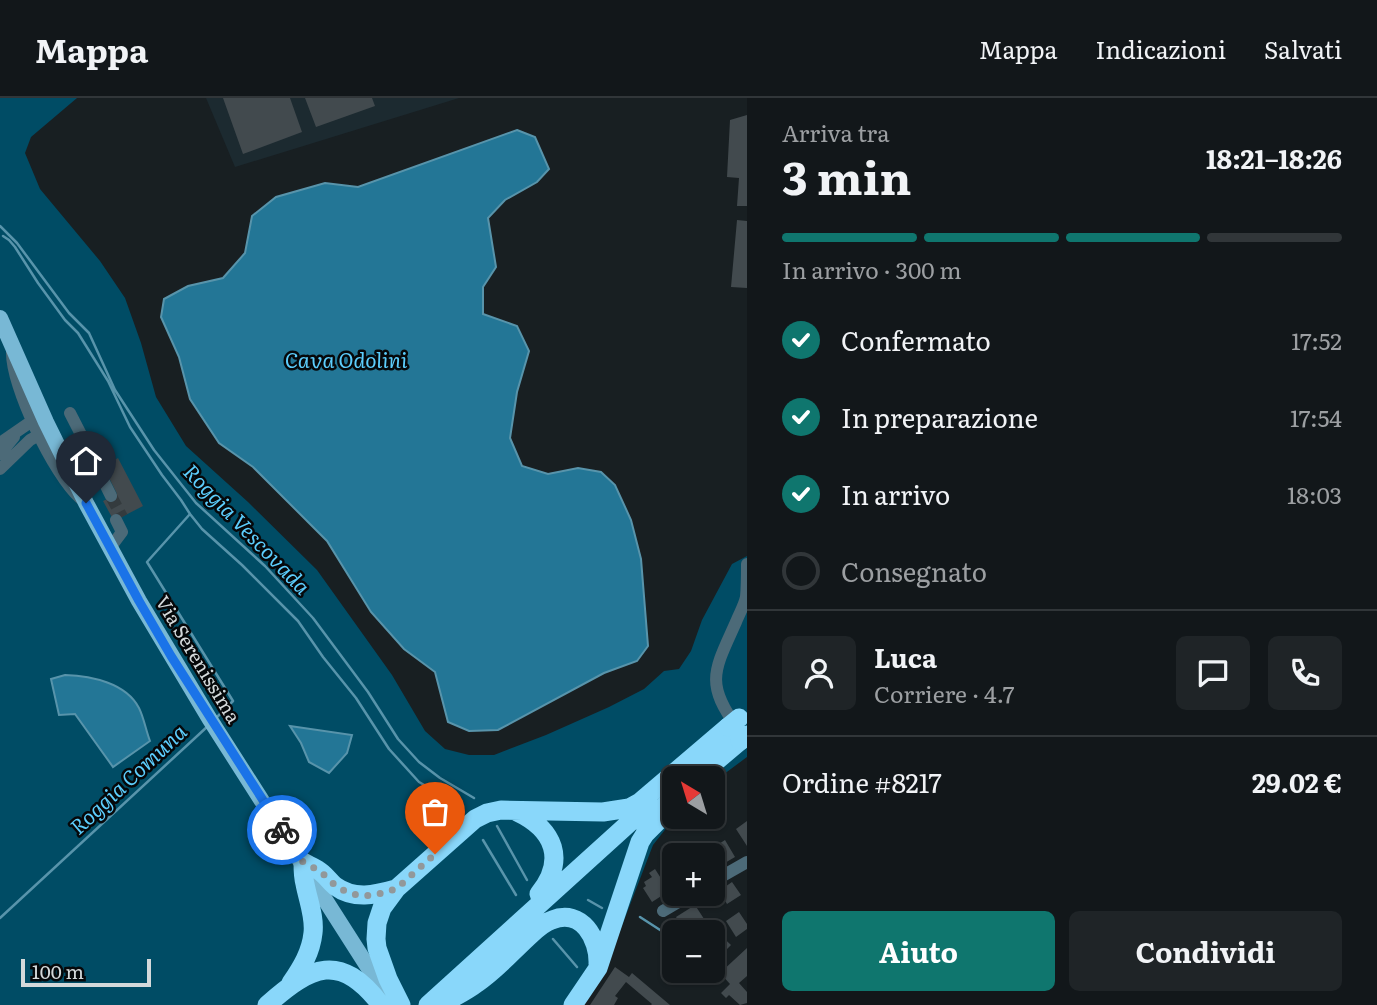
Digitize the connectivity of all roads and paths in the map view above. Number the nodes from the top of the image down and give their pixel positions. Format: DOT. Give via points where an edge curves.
graph roads {
  1 [pos="0,318"];
  2 [pos="13,346"];
  3 [pos="70,413"];
  4 [pos="32,421"];
  5 [pos="20,427"];
  6 [pos="39,435"];
  7 [pos="0,443"];
  8 [pos="0,454"];
  9 [pos="64,458"];
  10 [pos="87,462"];
  11 [pos="0,469"];
  12 [pos="108,498"];
  13 [pos="86,503"];
  14 [pos="119,519"];
  15 [pos="110,548"];
  16 [pos="747,565"];
  17 [pos="741,728"];
  18 [pos="721,756"];
  19 [pos="695,766"];
  20 [pos="710,766"];
  21 [pos="714,766"];
  22 [pos="662,795"];
  23 [pos="662,808"];
  24 [pos="513,811"];
  25 [pos="662,817"];
  26 [pos="303,862"];
  27 [pos="747,862"];
  28 [pos="725,875"];
  29 [pos="396,889"];
  30 [pos="672,906"];
  31 [pos="663,911"];
  32 [pos="475,962"];
  33 [pos="598,968"];
  34 [pos="291,984"];
  35 [pos="446,1003"];
  36 [pos="267,1005"];
  37 [pos="381,1005"];
  38 [pos="393,1005"];
  39 [pos="401,1005"];
  40 [pos="428,1005"];
  41 [pos="573,1005"];
  1 -- 2 [label="main road, Via Serenissima"];
  2 -- 4 [label="street" via="13,370"];
  2 -- 9 [label="main road, Via Serenissima"];
  3 -- 10 [label="street" via="89,452"];
  4 -- 5 [label="street"];
  4 -- 6 [label="street"];
  5 -- 7 [label="street"];
  5 -- 8 [label="street"];
  6 -- 11 [label="street"];
  6 -- 13 [label="street" via="66,482"];
  9 -- 10 [label="street"];
  9 -- 13 [label="main road, Via Serenissima"];
  10 -- 12 [label="street"];
  13 -- 15 [label="main road, Via Serenissima"];
  14 -- 15 [label="street" via="127,527"];
  15 -- 26 [label="main road, Via Serenissima" via="171,656"];
  16 -- 17 [label="street" via="746,599 716,673 724,710"];
  17 -- 18 [label="highway"];
  17 -- 19 [label="highway"];
  17 -- 24 [label="highway" via="629,808"];
  18 -- 20 [label="highway"];
  18 -- 21 [label="highway"];
  22 -- 32 [label="highway"];
  23 -- 35 [label="highway"];
  24 -- 29 [label="highway" via="486,813 475,819"];
  24 -- 32 [label="highway" via="531,819 548,837 554,851 553,872 540,894 491,937"];
  25 -- 33 [label="highway" via="640,842"];
  26 -- 29 [label="highway" via="349,893 375,895"];
  26 -- 34 [label="highway" via="313,930 309,950"];
  26 -- 38 [label="main road, Via Serenissima"];
  27 -- 28 [label="street"];
  29 -- 39 [label="highway" via="382,908 376,939"];
  30 -- 31 [label="street"];
  32 -- 40 [label="highway"];
  33 -- 35 [label="highway" via="598,951 590,932 576,920 561,917 538,928 477,984"];
  33 -- 41 [label="highway"];
  34 -- 36 [label="highway"];
  34 -- 37 [label="highway" via="316,971 342,971 369,989"];
}
